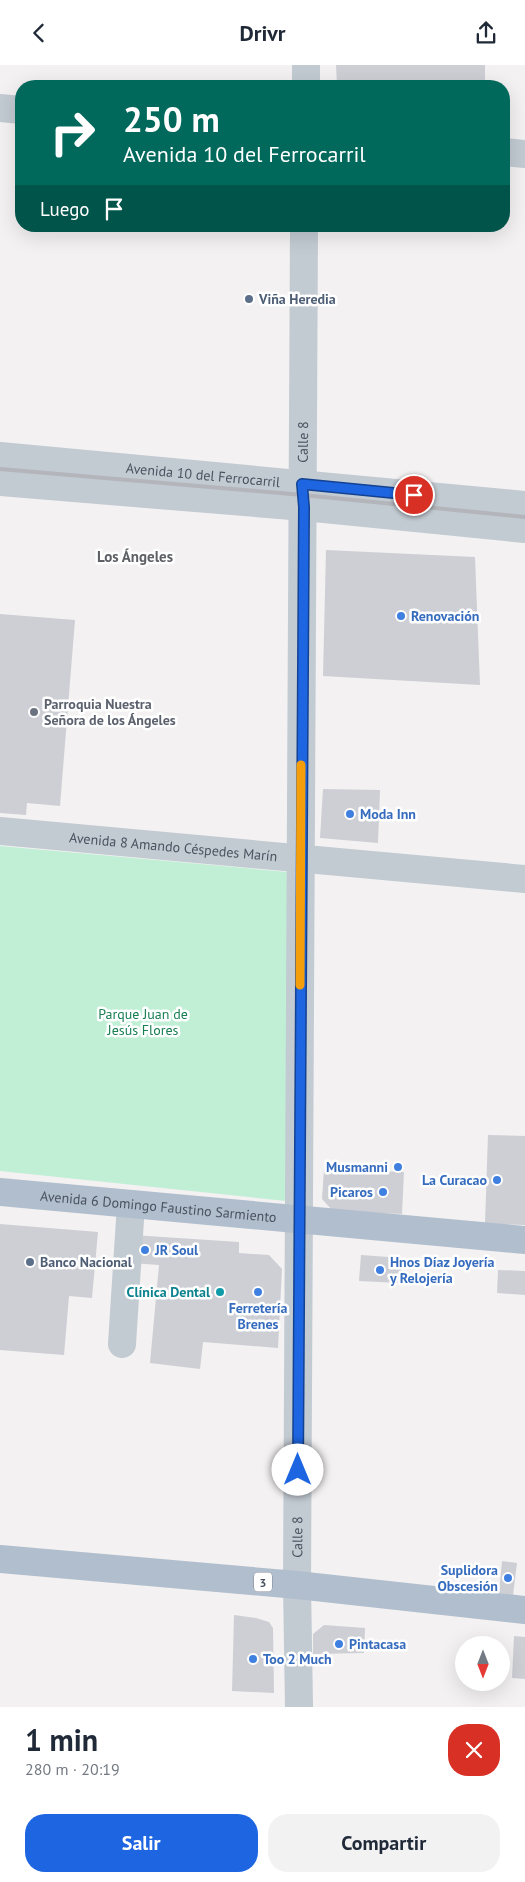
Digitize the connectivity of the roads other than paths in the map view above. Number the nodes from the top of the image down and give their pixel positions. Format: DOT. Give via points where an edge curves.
graph roads {
  1 [pos="306,65"];
  2 [pos="306,80"];
  3 [pos="0,108"];
  4 [pos="15,109"];
  5 [pos="510,153"];
  6 [pos="525,154"];
  7 [pos="304,232"];
  8 [pos="0,456"];
  9 [pos="0,482"];
  10 [pos="303,495"];
  11 [pos="525,505"];
  12 [pos="525,529"];
  13 [pos="0,831"];
  14 [pos="300,859"];
  15 [pos="525,879"];
  16 [pos="0,1192"];
  17 [pos="131,1204"];
  18 [pos="299,1220"];
  19 [pos="525,1241"];
  20 [pos="122,1344"];
  21 [pos="0,1559"];
  22 [pos="297,1585"];
  23 [pos="525,1610"];
  24 [pos="299,1707"];
  1 -- 2 [label="street"];
  3 -- 4 [label="street"];
  5 -- 6 [label="street"];
  7 -- 10 [label="street, Calle 8"];
  8 -- 10 [label="street, Avenida 10 del Ferrocarril"];
  9 -- 10 [label="street, Avenida 10 del Ferrocarril"];
  10 -- 11 [label="street, Avenida 10 del Ferrocarril"];
  10 -- 12 [label="street, Avenida 10 del Ferrocarril"];
  10 -- 14 [label="street, Calle 8"];
  13 -- 14 [label="street, Avenida 8 Amando Céspedes Marín"];
  14 -- 15 [label="street, Avenida 8 Amando Céspedes Marín"];
  14 -- 18 [label="street, Calle 8"];
  16 -- 17 [label="main road, Avenida 6 Domingo Faustino Sarmiento"];
  17 -- 18 [label="main road, Avenida 6 Domingo Faustino Sarmiento"];
  17 -- 20 [label="street"];
  18 -- 19 [label="main road, Avenida 6 Domingo Faustino Sarmiento"];
  18 -- 22 [label="street, Calle 8"];
  21 -- 22 [label="main road, 3"];
  22 -- 23 [label="main road, 3"];
  22 -- 24 [label="street, Calle 8"];
}
